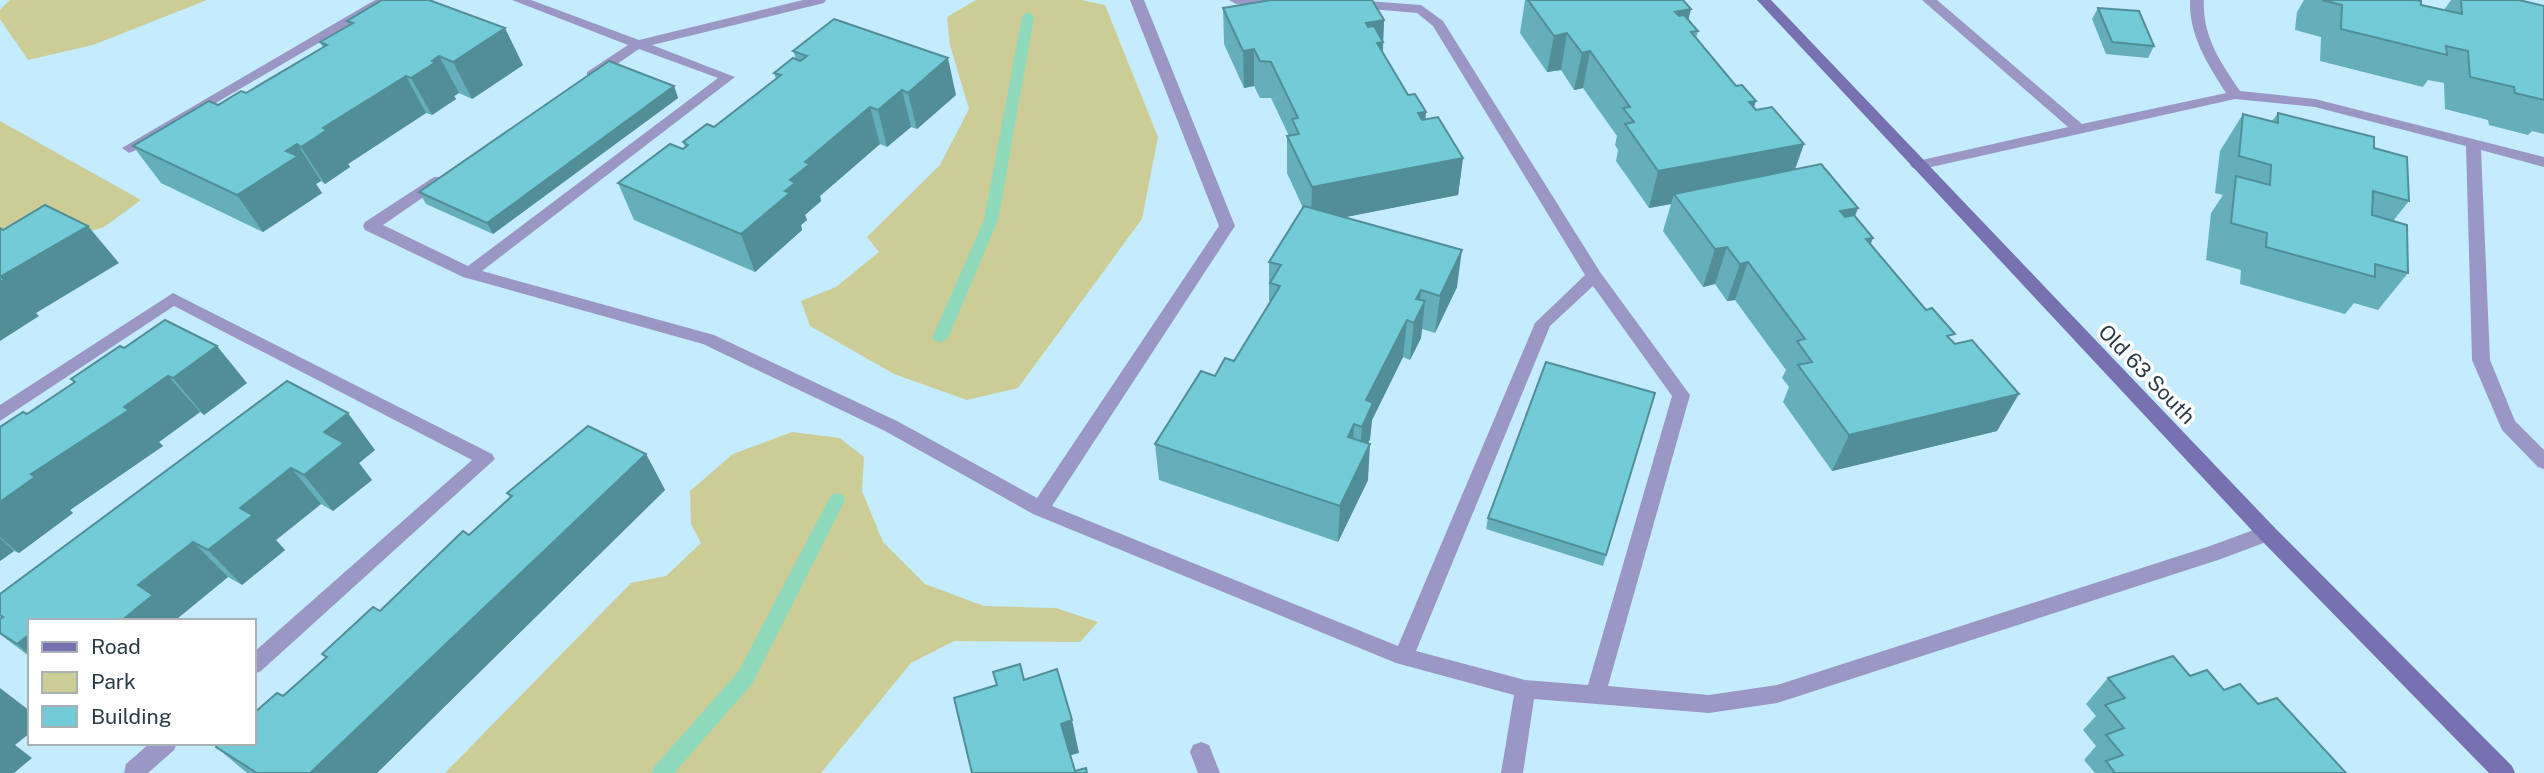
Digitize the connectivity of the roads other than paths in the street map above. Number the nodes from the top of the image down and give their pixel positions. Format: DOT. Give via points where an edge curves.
graph roads {
  1 [pos="385,0"];
  2 [pos="519,0"];
  3 [pos="819,0"];
  4 [pos="1137,0"];
  5 [pos="1236,0"];
  6 [pos="1764,0"];
  7 [pos="1930,0"];
  8 [pos="2197,0"];
  9 [pos="1303,2"];
  10 [pos="1342,3"];
  11 [pos="638,44"];
  12 [pos="582,82"];
  13 [pos="2235,95"];
  14 [pos="2078,128"];
  15 [pos="2473,143"];
  16 [pos="129,148"];
  17 [pos="2544,162"];
  18 [pos="1918,165"];
  19 [pos="449,173"];
  20 [pos="470,273"];
  21 [pos="1594,276"];
  22 [pos="0,414"];
  23 [pos="2544,462"];
  24 [pos="1040,509"];
  25 [pos="2267,533"];
  26 [pos="1403,657"];
  27 [pos="256,663"];
  28 [pos="1525,689"];
  29 [pos="1595,695"];
  30 [pos="164,745"];
  31 [pos="1201,752"];
  32 [pos="134,772"];
  33 [pos="1209,773"];
  34 [pos="1512,773"];
  35 [pos="2504,773"];
  1 -- 16 [label="lane"];
  2 -- 11 [label="lane"];
  3 -- 11 [label="lane"];
  4 -- 24 [label="lane" via="1227,226"];
  5 -- 9 [label="lane"];
  6 -- 18 [label="main road, Old 63 South"];
  7 -- 14 [label="lane"];
  8 -- 13 [label="lane" via="2208,55"];
  10 -- 21 [label="lane" via="1421,9 1438,24"];
  11 -- 12 [label="lane"];
  11 -- 20 [label="lane" via="728,77"];
  13 -- 14 [label="lane"];
  13 -- 15 [label="lane" via="2315,103"];
  14 -- 18 [label="lane"];
  15 -- 17 [label="lane"];
  15 -- 23 [label="lane" via="2482,360 2508,425"];
  18 -- 25 [label="main road, Old 63 South"];
  19 -- 20 [label="lane" via="371,226"];
  20 -- 24 [label="lane" via="708,340 891,426"];
  21 -- 26 [label="lane" via="1544,323"];
  21 -- 29 [label="lane" via="1681,395"];
  22 -- 27 [label="lane" via="173,299 486,459"];
  24 -- 26 [label="lane"];
  25 -- 29 [label="lane" via="1777,694 1709,704"];
  25 -- 35 [label="main road, Old 63 South"];
  26 -- 28 [label="lane"];
  28 -- 29 [label="lane"];
  28 -- 34 [label="lane"];
  30 -- 32 [label="lane"];
  31 -- 33 [label="lane"];
}
